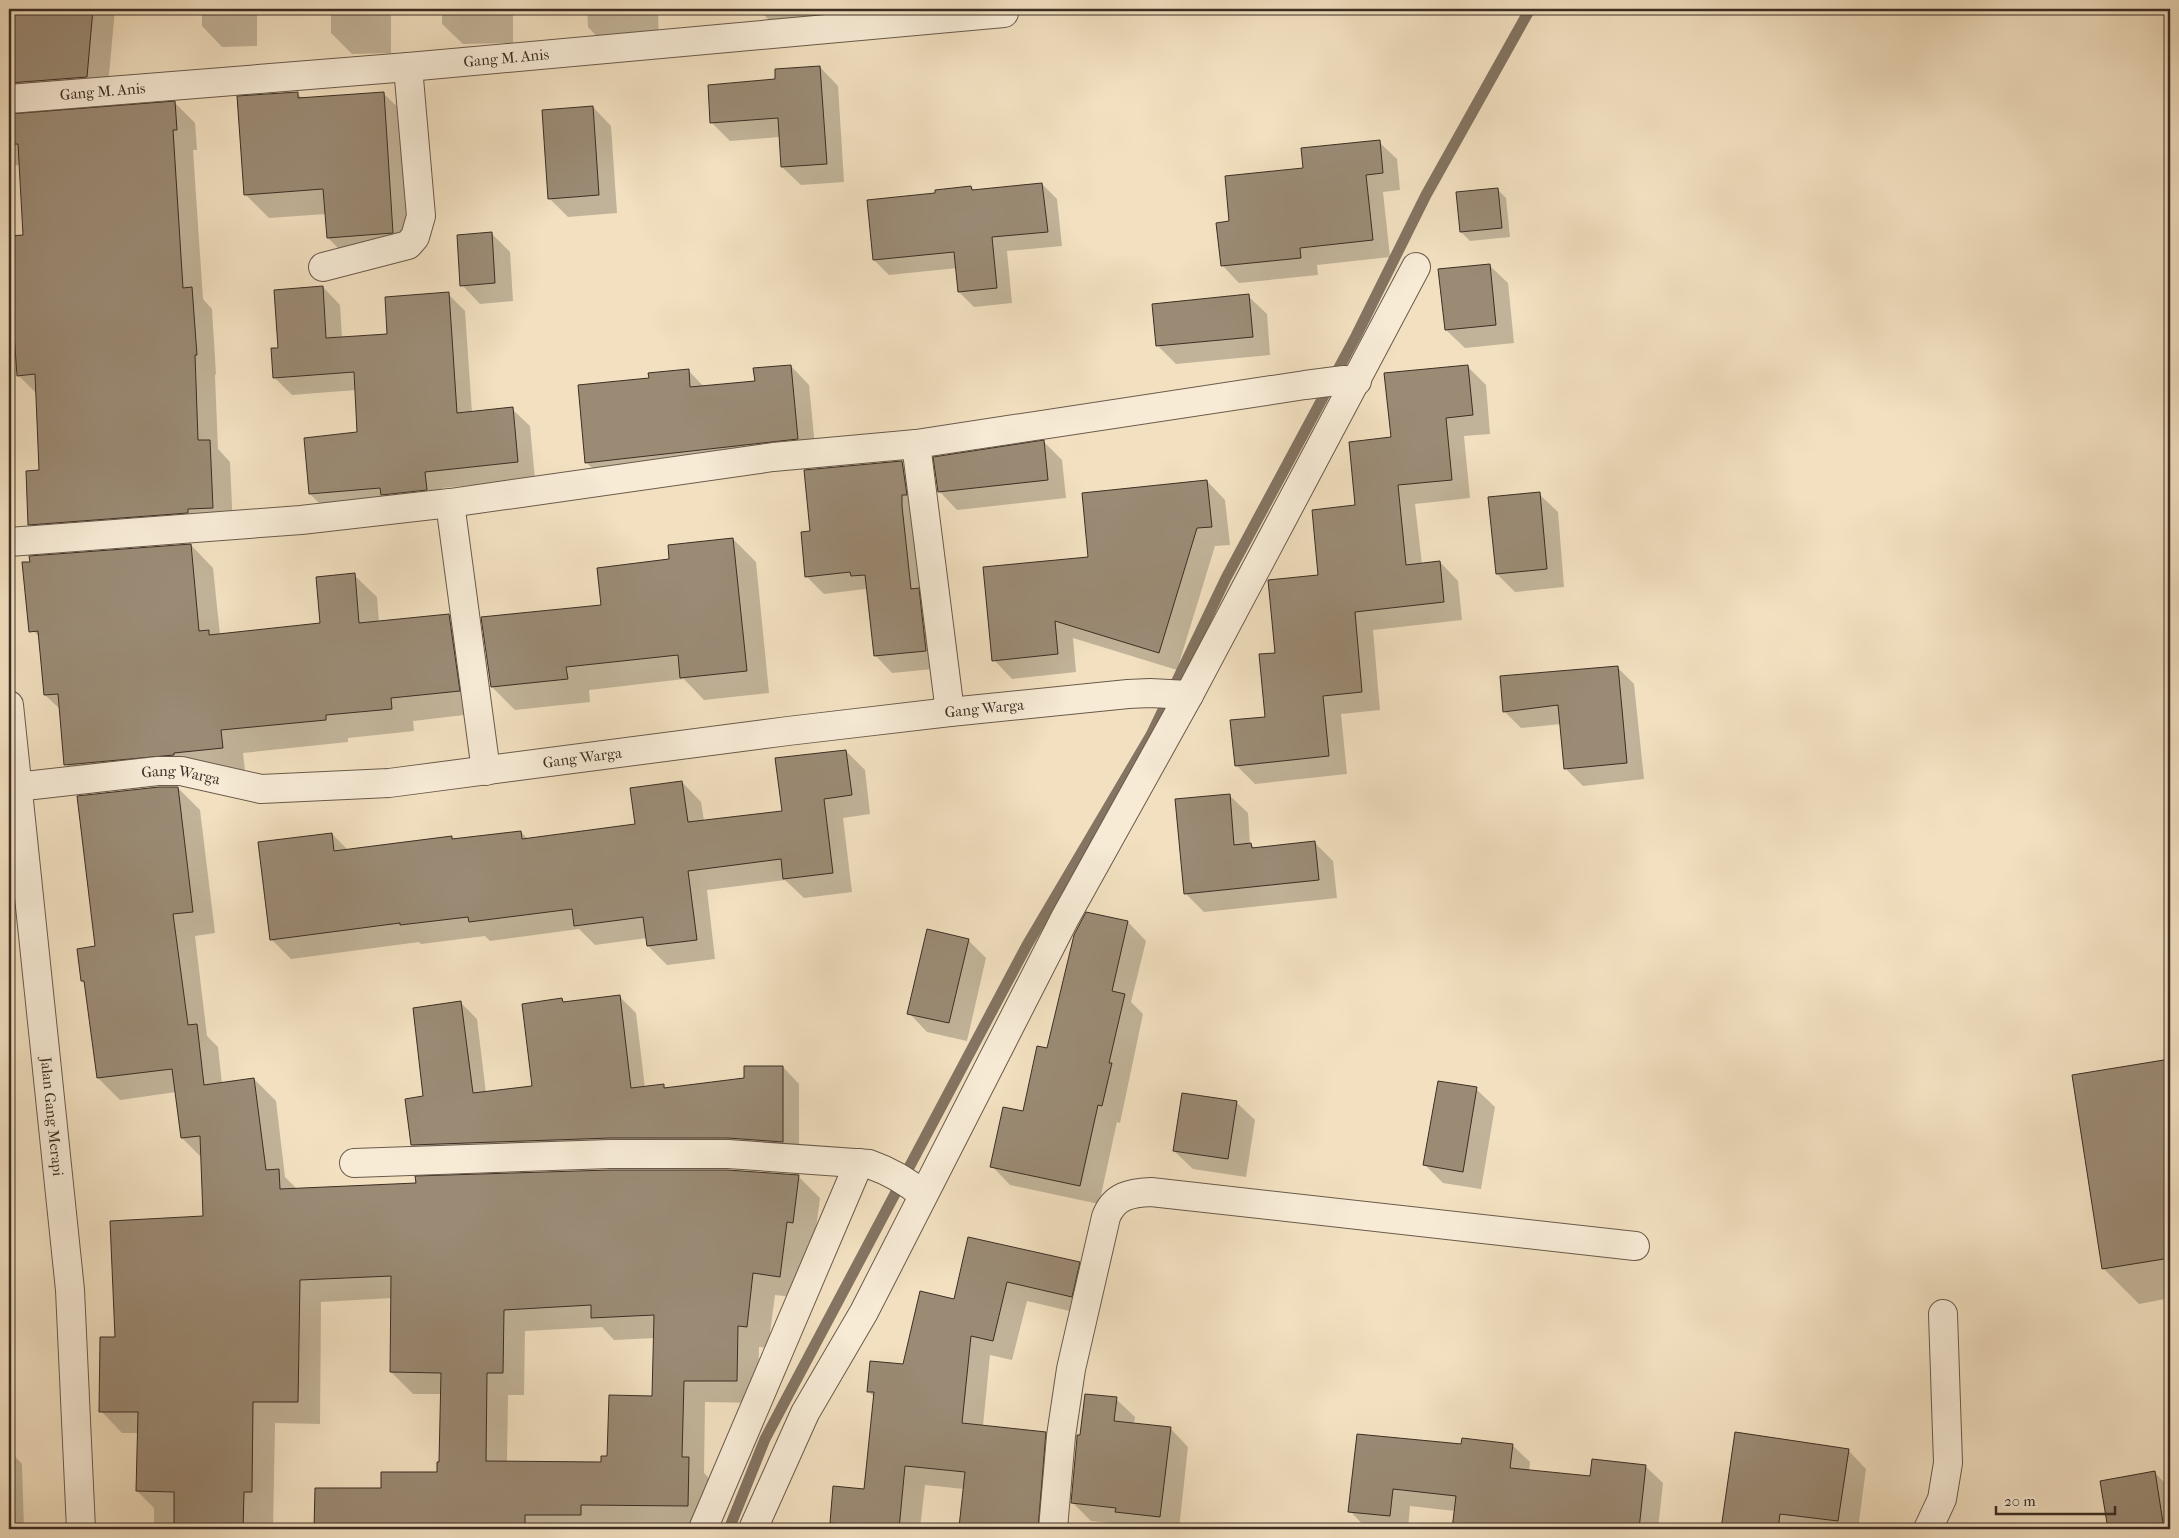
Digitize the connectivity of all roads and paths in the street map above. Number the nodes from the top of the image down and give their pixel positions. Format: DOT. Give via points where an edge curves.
graph roads {
  1 [pos="1004,13"];
  2 [pos="408,67"];
  3 [pos="9,99"];
  4 [pos="323,267"];
  5 [pos="1416,267"];
  6 [pos="1350,381"];
  7 [pos="916,444"];
  8 [pos="450,503"];
  9 [pos="9,542"];
  10 [pos="1183,694"];
  11 [pos="9,705"];
  12 [pos="950,712"];
  13 [pos="486,771"];
  14 [pos="16,787"];
  15 [pos="354,1163"];
  16 [pos="871,1166"];
  17 [pos="917,1190"];
  18 [pos="1635,1246"];
  19 [pos="1944,1314"];
  20 [pos="81,1529"];
  21 [pos="703,1529"];
  22 [pos="753,1529"];
  23 [pos="1053,1529"];
  24 [pos="1928,1529"];
  1 -- 2 [label="street, Gang M. Anis"];
  2 -- 3 [label="street, Gang M. Anis"];
  2 -- 4 [label="street" via="421,216 415,237 408,245"];
  5 -- 6 [label="street"];
  6 -- 7 [label="street" via="1305,385"];
  6 -- 10 [label="street"];
  7 -- 8 [label="street" via="773,456"];
  7 -- 12 [label="street"];
  8 -- 9 [label="street" via="301,520"];
  8 -- 13 [label="street"];
  10 -- 12 [label="street, Gang Warga" via="1150,693"];
  10 -- 17 [label="street"];
  11 -- 14 [label="street, Jalan Gang Merapi"];
  12 -- 13 [label="street, Gang Warga"];
  13 -- 14 [label="street, Gang Warga" via="389,783 261,789 182,771 158,771"];
  14 -- 20 [label="street, Jalan Gang Merapi" via="70,1290"];
  15 -- 16 [label="street" via="620,1154 728,1154"];
  16 -- 17 [label="street"];
  16 -- 21 [label="street"];
  17 -- 22 [label="street" via="864,1312 805,1413"];
  18 -- 23 [label="street" via="1151,1192 1125,1195 1109,1208 1106,1217 1072,1360"];
  19 -- 24 [label="street" via="1948,1463 1942,1499"];
}
